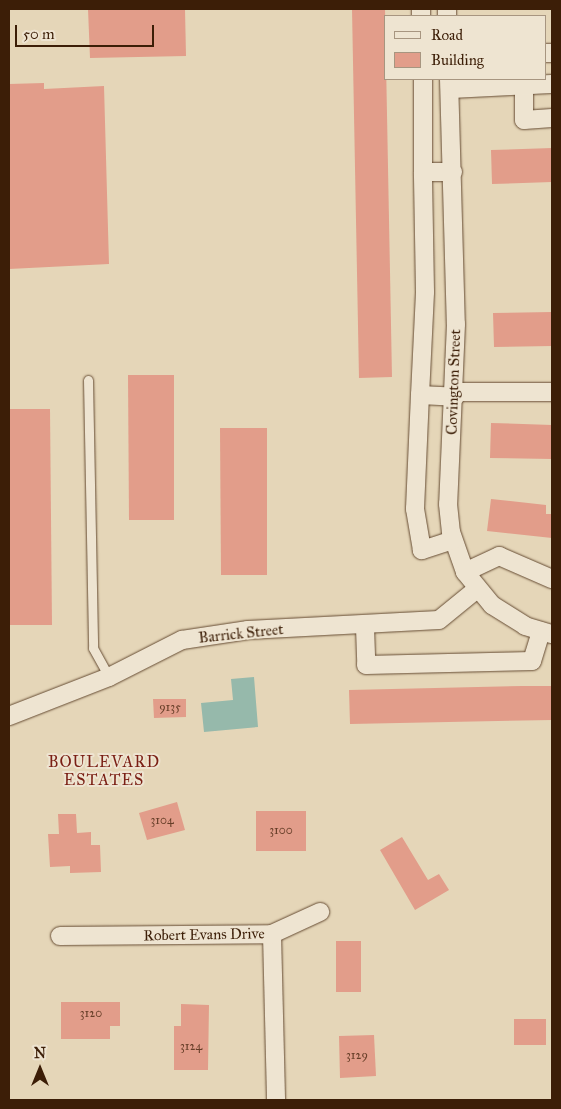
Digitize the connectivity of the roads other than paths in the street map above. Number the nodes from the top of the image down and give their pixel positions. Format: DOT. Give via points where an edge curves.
graph roads {
  1 [pos="423,80"];
  2 [pos="524,82"];
  3 [pos="450,84"];
  4 [pos="552,84"];
  5 [pos="552,118"];
  6 [pos="423,172"];
  7 [pos="453,172"];
  8 [pos="88,380"];
  9 [pos="552,392"];
  10 [pos="455,394"];
  11 [pos="420,395"];
  12 [pos="453,540"];
  13 [pos="465,572"];
  14 [pos="552,579"];
  15 [pos="477,589"];
  16 [pos="365,627"];
  17 [pos="547,633"];
  18 [pos="109,677"];
  19 [pos="9,716"];
  20 [pos="320,912"];
  21 [pos="272,934"];
  22 [pos="60,936"];
  23 [pos="276,1100"];
  1 -- 6 [label="street"];
  2 -- 3 [label="street"];
  2 -- 4 [label="street"];
  2 -- 5 [label="street" via="524,120"];
  3 -- 7 [label="street, Covington Street"];
  6 -- 7 [label="street"];
  6 -- 11 [label="street" via="425,292"];
  7 -- 10 [label="street, Covington Street"];
  8 -- 18 [label="lane" via="93,648"];
  9 -- 10 [label="street"];
  10 -- 11 [label="street"];
  10 -- 12 [label="street, Covington Street" via="448,504"];
  11 -- 12 [label="street" via="415,509 422,550"];
  12 -- 13 [label="street, Covington Street"];
  13 -- 14 [label="street" via="499,556"];
  13 -- 15 [label="street, Covington Street"];
  15 -- 16 [label="street, Barrick Street" via="439,620"];
  15 -- 17 [label="street, Covington Street" via="502,613"];
  16 -- 17 [label="street" via="366,664 532,661"];
  16 -- 18 [label="street, Barrick Street" via="248,630 182,640"];
  18 -- 19 [label="street, Barrick Street"];
  20 -- 21 [label="street"];
  21 -- 22 [label="street, Robert Evans Drive"];
  21 -- 23 [label="street, Robert Evans Drive"];
}
